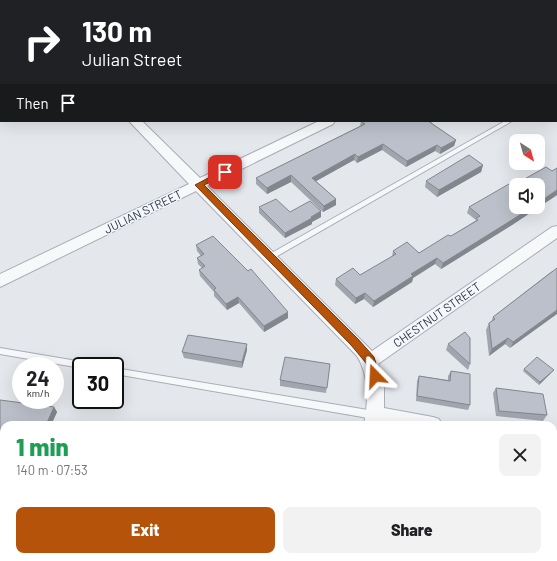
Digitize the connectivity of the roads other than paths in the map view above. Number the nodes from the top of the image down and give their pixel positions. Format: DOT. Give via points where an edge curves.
graph roads {
  1 [pos="136,122"];
  2 [pos="327,122"];
  3 [pos="507,122"];
  4 [pos="198,185"];
  5 [pos="557,231"];
  6 [pos="270,257"];
  7 [pos="0,281"];
  8 [pos="0,351"];
  9 [pos="370,360"];
  10 [pos="72,363"];
  11 [pos="124,372"];
  12 [pos="374,420"];
  13 [pos="386,421"];
  1 -- 4 [label="street"];
  2 -- 4 [label="street, JULIAN STREET"];
  3 -- 6 [label="lane"];
  4 -- 6 [label="street"];
  4 -- 7 [label="street, JULIAN STREET"];
  5 -- 9 [label="street, CHESTNUT STREET"];
  6 -- 9 [label="street"];
  8 -- 10 [label="lane"];
  9 -- 12 [label="street" via="375,376"];
  11 -- 12 [label="lane"];
  12 -- 13 [label="street"];
}
